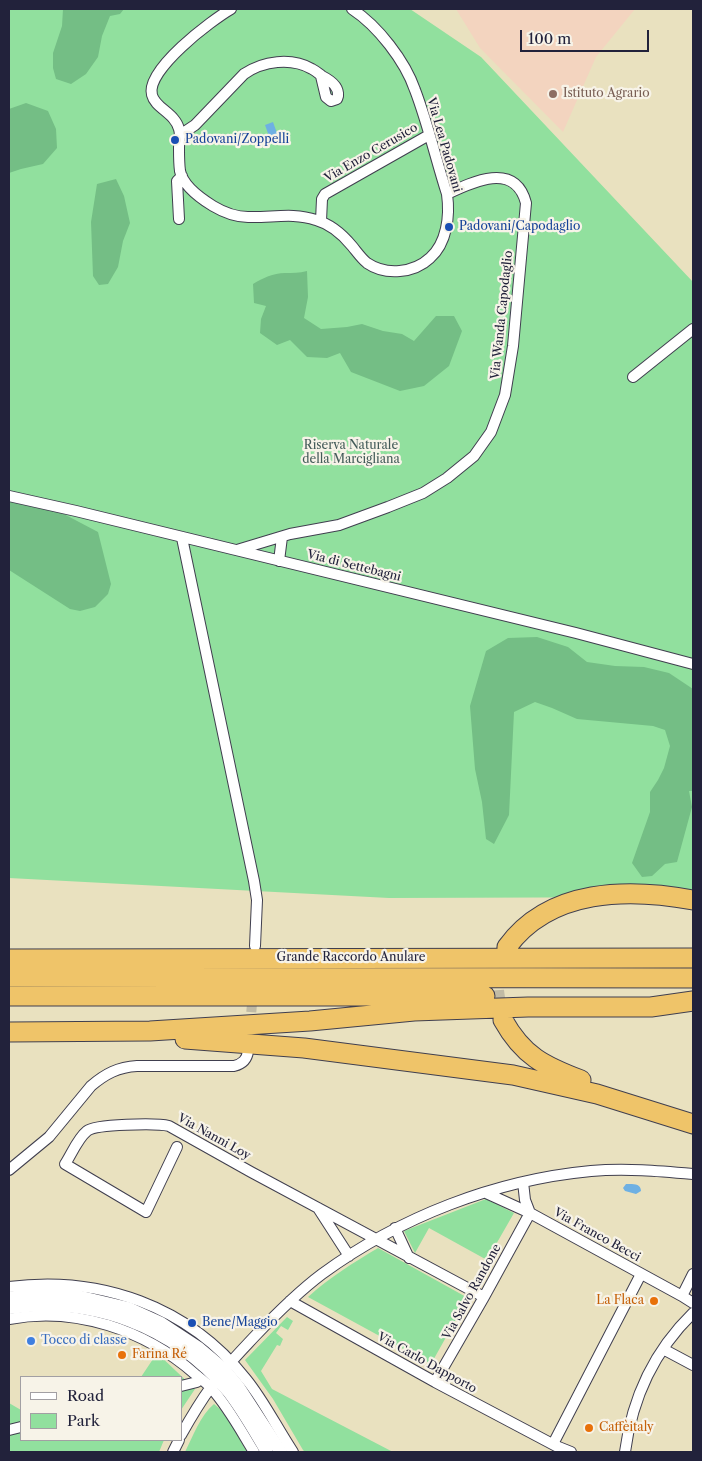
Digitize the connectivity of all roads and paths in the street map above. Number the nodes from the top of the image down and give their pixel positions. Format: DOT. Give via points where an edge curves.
graph roads {
  1 [pos="231,9"];
  2 [pos="352,9"];
  3 [pos="321,76"];
  4 [pos="180,135"];
  5 [pos="429,135"];
  6 [pos="182,176"];
  7 [pos="447,194"];
  8 [pos="180,219"];
  9 [pos="321,222"];
  10 [pos="693,329"];
  11 [pos="633,376"];
  12 [pos="9,496"];
  13 [pos="282,537"];
  14 [pos="182,538"];
  15 [pos="236,550"];
  16 [pos="278,561"];
  17 [pos="693,664"];
  18 [pos="693,900"];
  19 [pos="255,946"];
  20 [pos="507,947"];
  21 [pos="9,958"];
  22 [pos="693,958"];
  23 [pos="9,976"];
  24 [pos="693,978"];
  25 [pos="9,996"];
  26 [pos="693,997"];
  27 [pos="693,1002"];
  28 [pos="503,1020"];
  29 [pos="9,1032"];
  30 [pos="99,1032"];
  31 [pos="248,1051"];
  32 [pos="428,1064"];
  33 [pos="693,1124"];
  34 [pos="693,1136"];
  35 [pos="177,1147"];
  36 [pos="9,1170"];
  37 [pos="693,1174"];
  38 [pos="523,1182"];
  39 [pos="486,1192"];
  40 [pos="318,1207"];
  41 [pos="530,1213"];
  42 [pos="395,1228"];
  43 [pos="377,1239"];
  44 [pos="349,1256"];
  45 [pos="409,1258"];
  46 [pos="641,1274"];
  47 [pos="693,1274"];
  48 [pos="9,1287"];
  49 [pos="682,1296"];
  50 [pos="484,1297"];
  51 [pos="9,1298"];
  52 [pos="290,1301"];
  53 [pos="693,1303"];
  54 [pos="9,1308"];
  55 [pos="118,1311"];
  56 [pos="693,1313"];
  57 [pos="9,1319"];
  58 [pos="663,1349"];
  59 [pos="693,1365"];
  60 [pos="221,1374"];
  61 [pos="197,1382"];
  62 [pos="435,1382"];
  63 [pos="182,1386"];
  64 [pos="182,1433"];
  65 [pos="553,1444"];
  66 [pos="254,1452"];
  67 [pos="267,1452"];
  68 [pos="281,1452"];
  69 [pos="293,1452"];
  70 [pos="571,1452"];
  71 [pos="625,1452"];
  1 -- 4 [label="street" via="193,36 163,66 154,80 152,97 176,121"];
  2 -- 5 [label="street, Via Lea Padovani" via="376,29 398,58 415,89"];
  3 -- 4 [label="street" via="311,68 294,63 271,63 254,68 244,74 195,125"];
  4 -- 6 [label="street"];
  5 -- 7 [label="street, Via Lea Padovani"];
  5 -- 9 [label="street, Via Enzo Cerusico" via="325,194"];
  6 -- 8 [label="street" via="177,181"];
  6 -- 9 [label="street, Via Lea Padovani" via="198,195 230,214 301,216"];
  7 -- 9 [label="street, Via Lea Padovani" via="447,224 438,248 428,260 408,270 393,271 372,265 340,234"];
  7 -- 13 [label="street, Via Wanda Capodaglio" via="482,179 502,178 522,192 526,203 505,395 491,432 474,456 423,493 340,525"];
  10 -- 11 [label="street"];
  12 -- 14 [label="street, Via di Settebagni"];
  13 -- 15 [label="street, Via Wanda Capodaglio"];
  13 -- 16 [label="street"];
  14 -- 15 [label="street, Via di Settebagni"];
  14 -- 19 [label="street" via="254,881 257,900"];
  15 -- 16 [label="street, Via di Settebagni"];
  16 -- 17 [label="street, Via di Settebagni"];
  18 -- 20 [label="highway" via="644,893 590,897 565,904 538,918"];
  21 -- 22 [label="highway, Grande Raccordo Anulare"];
  23 -- 24 [label="highway, Grande Raccordo Anulare"];
  25 -- 26 [label="highway"];
  27 -- 30 [label="highway" via="651,1007 423,1011 310,1021"];
  28 -- 33 [label="highway" via="518,1043 544,1065"];
  29 -- 30 [label="highway"];
  30 -- 32 [label="highway" via="304,1048"];
  31 -- 36 [label="street" via="244,1061 234,1066 136,1066 112,1071 92,1086 49,1136"];
  32 -- 33 [label="highway" via="513,1075 572,1088"];
  32 -- 34 [label="highway" via="583,1100"];
  35 -- 40 [label="street, Via Nanni Loy" via="146,1212 65,1164 83,1135 92,1128 163,1124"];
  37 -- 38 [label="street" via="614,1170"];
  38 -- 39 [label="street"];
  38 -- 41 [label="street"];
  39 -- 41 [label="street, Via Franco Becci"];
  39 -- 42 [label="street"];
  40 -- 43 [label="street, Via Nanni Loy"];
  40 -- 44 [label="street"];
  41 -- 46 [label="street, Via Franco Becci"];
  41 -- 50 [label="street, Via Salvo Randone"];
  42 -- 43 [label="street"];
  42 -- 45 [label="street"];
  43 -- 44 [label="street"];
  43 -- 45 [label="street, Via Nanni Loy"];
  44 -- 52 [label="street"];
  45 -- 50 [label="street, Via Nanni Loy"];
  46 -- 49 [label="street, Via Franco Becci"];
  46 -- 65 [label="street"];
  47 -- 49 [label="street"];
  48 -- 55 [label="street" via="62,1284 88,1287"];
  49 -- 53 [label="street, Via Franco Becci"];
  50 -- 62 [label="street, Via Salvo Randone"];
  51 -- 55 [label="street" via="64,1294"];
  52 -- 60 [label="street"];
  52 -- 62 [label="street, Via Carlo Dapporto"];
  54 -- 55 [label="street" via="42,1304"];
  55 -- 57 [label="street"];
  55 -- 60 [label="street" via="137,1335 185,1364"];
  55 -- 60 [label="street" via="150,1317 173,1330 199,1348"];
  56 -- 58 [label="street"];
  58 -- 59 [label="street"];
  58 -- 71 [label="street" via="636,1401"];
  60 -- 64 [label="street"];
  60 -- 66 [label="street" via="225,1406"];
  60 -- 67 [label="street"];
  60 -- 68 [label="street" via="238,1386"];
  60 -- 69 [label="street" via="246,1380"];
  61 -- 63 [label="street"];
  62 -- 65 [label="street, Via Carlo Dapporto"];
  65 -- 70 [label="street, Via Carlo Dapporto"];
}
